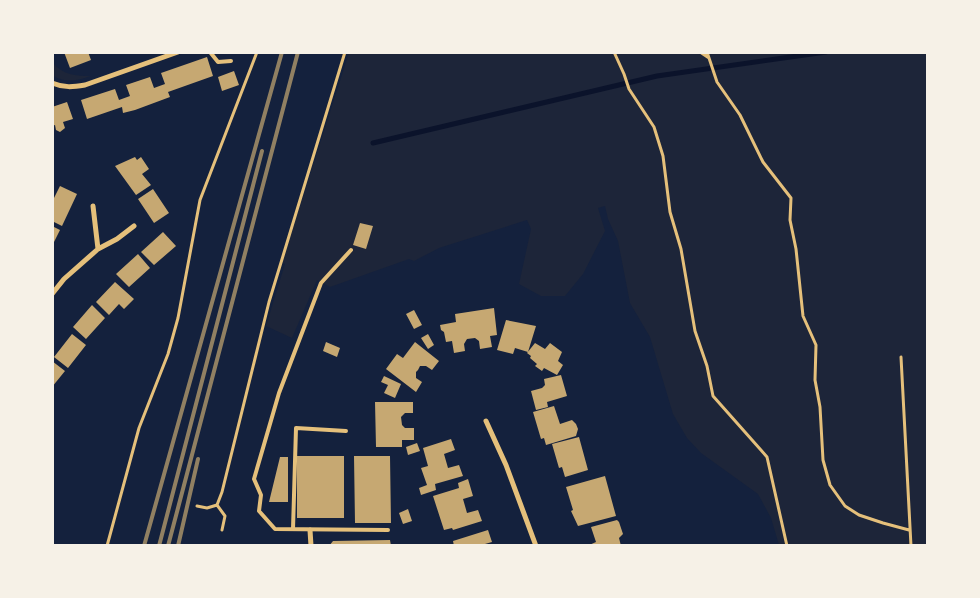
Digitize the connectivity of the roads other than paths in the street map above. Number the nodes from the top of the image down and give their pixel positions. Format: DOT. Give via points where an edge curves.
graph roads {
  1 [pos="178,52"];
  2 [pos="210,52"];
  3 [pos="231,61"];
  4 [pos="52,83"];
  5 [pos="93,206"];
  6 [pos="134,226"];
  7 [pos="98,249"];
  8 [pos="351,250"];
  9 [pos="52,294"];
  10 [pos="486,421"];
  11 [pos="346,431"];
  12 [pos="293,529"];
  13 [pos="310,530"];
  14 [pos="388,530"];
  15 [pos="311,546"];
  16 [pos="536,546"];
  1 -- 4 [label="street" via="85,85 70,87"];
  2 -- 3 [label="lane" via="218,62"];
  5 -- 7 [label="street"];
  6 -- 7 [label="street"];
  7 -- 9 [label="street" via="64,278"];
  8 -- 12 [label="lane" via="321,283 279,393 254,479 261,494 259,510 275,529"];
  10 -- 16 [label="street"];
  11 -- 12 [label="lane" via="296,428"];
  12 -- 13 [label="lane"];
  13 -- 14 [label="lane"];
  13 -- 15 [label="street"];
}
